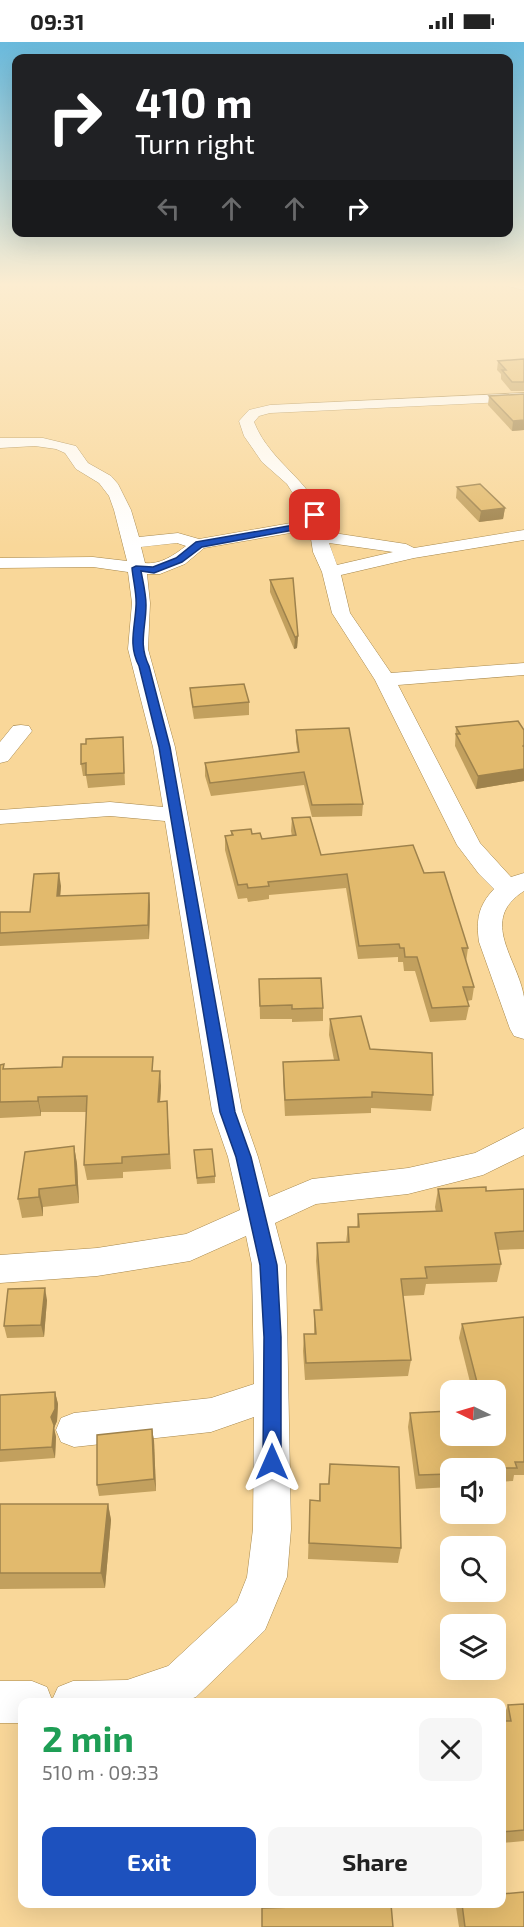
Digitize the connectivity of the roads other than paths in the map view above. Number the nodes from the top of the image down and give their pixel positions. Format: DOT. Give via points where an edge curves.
graph roads {
  1 [pos="524,397"];
  2 [pos="468,400"];
  3 [pos="484,414"];
  4 [pos="0,443"];
  5 [pos="315,515"];
  6 [pos="524,535"];
  7 [pos="319,536"];
  8 [pos="130,543"];
  9 [pos="199,544"];
  10 [pos="425,552"];
  11 [pos="0,563"];
  12 [pos="136,568"];
  13 [pos="331,572"];
  14 [pos="524,669"];
  15 [pos="385,680"];
  16 [pos="21,731"];
  17 [pos="0,756"];
  18 [pos="177,815"];
  19 [pos="0,817"];
  20 [pos="516,885"];
  21 [pos="524,1029"];
  22 [pos="524,1140"];
  23 [pos="258,1217"];
  24 [pos="0,1269"];
  25 [pos="272,1394"];
  26 [pos="74,1430"];
  27 [pos="136,1698"];
  28 [pos="0,1702"];
  29 [pos="18,1702"];
  1 -- 2 [label="street"];
  2 -- 3 [label="street"];
  2 -- 5 [label="street" via="270,409 254,413 246,422 252,436 268,459 293,481"];
  4 -- 8 [label="street" via="51,443 71,449 82,466 97,472 113,488"];
  5 -- 7 [label="street"];
  5 -- 9 [label="street" via="296,527"];
  6 -- 10 [label="street"];
  7 -- 10 [label="street"];
  7 -- 13 [label="street"];
  8 -- 9 [label="street" via="178,538"];
  8 -- 12 [label="street"];
  9 -- 12 [label="street" via="163,567"];
  10 -- 13 [label="street"];
  11 -- 12 [label="street" via="82,562"];
  12 -- 18 [label="street" via="141,604 138,654 164,747"];
  13 -- 15 [label="street" via="341,613"];
  14 -- 15 [label="street"];
  15 -- 20 [label="street" via="469,845 488,869"];
  16 -- 17 [label="street"];
  18 -- 19 [label="street" via="110,809"];
  18 -- 23 [label="street" via="227,1112"];
  20 -- 21 [label="street" via="499,899 490,915 504,978"];
  22 -- 23 [label="street" via="483,1163 408,1181 312,1192"];
  23 -- 24 [label="street" via="190,1248 97,1262"];
  23 -- 25 [label="street" via="269,1265"];
  25 -- 26 [label="street" via="211,1415"];
  25 -- 27 [label="street" via="272,1529 267,1577 250,1616 181,1682"];
  28 -- 29 [label="street"];
}
